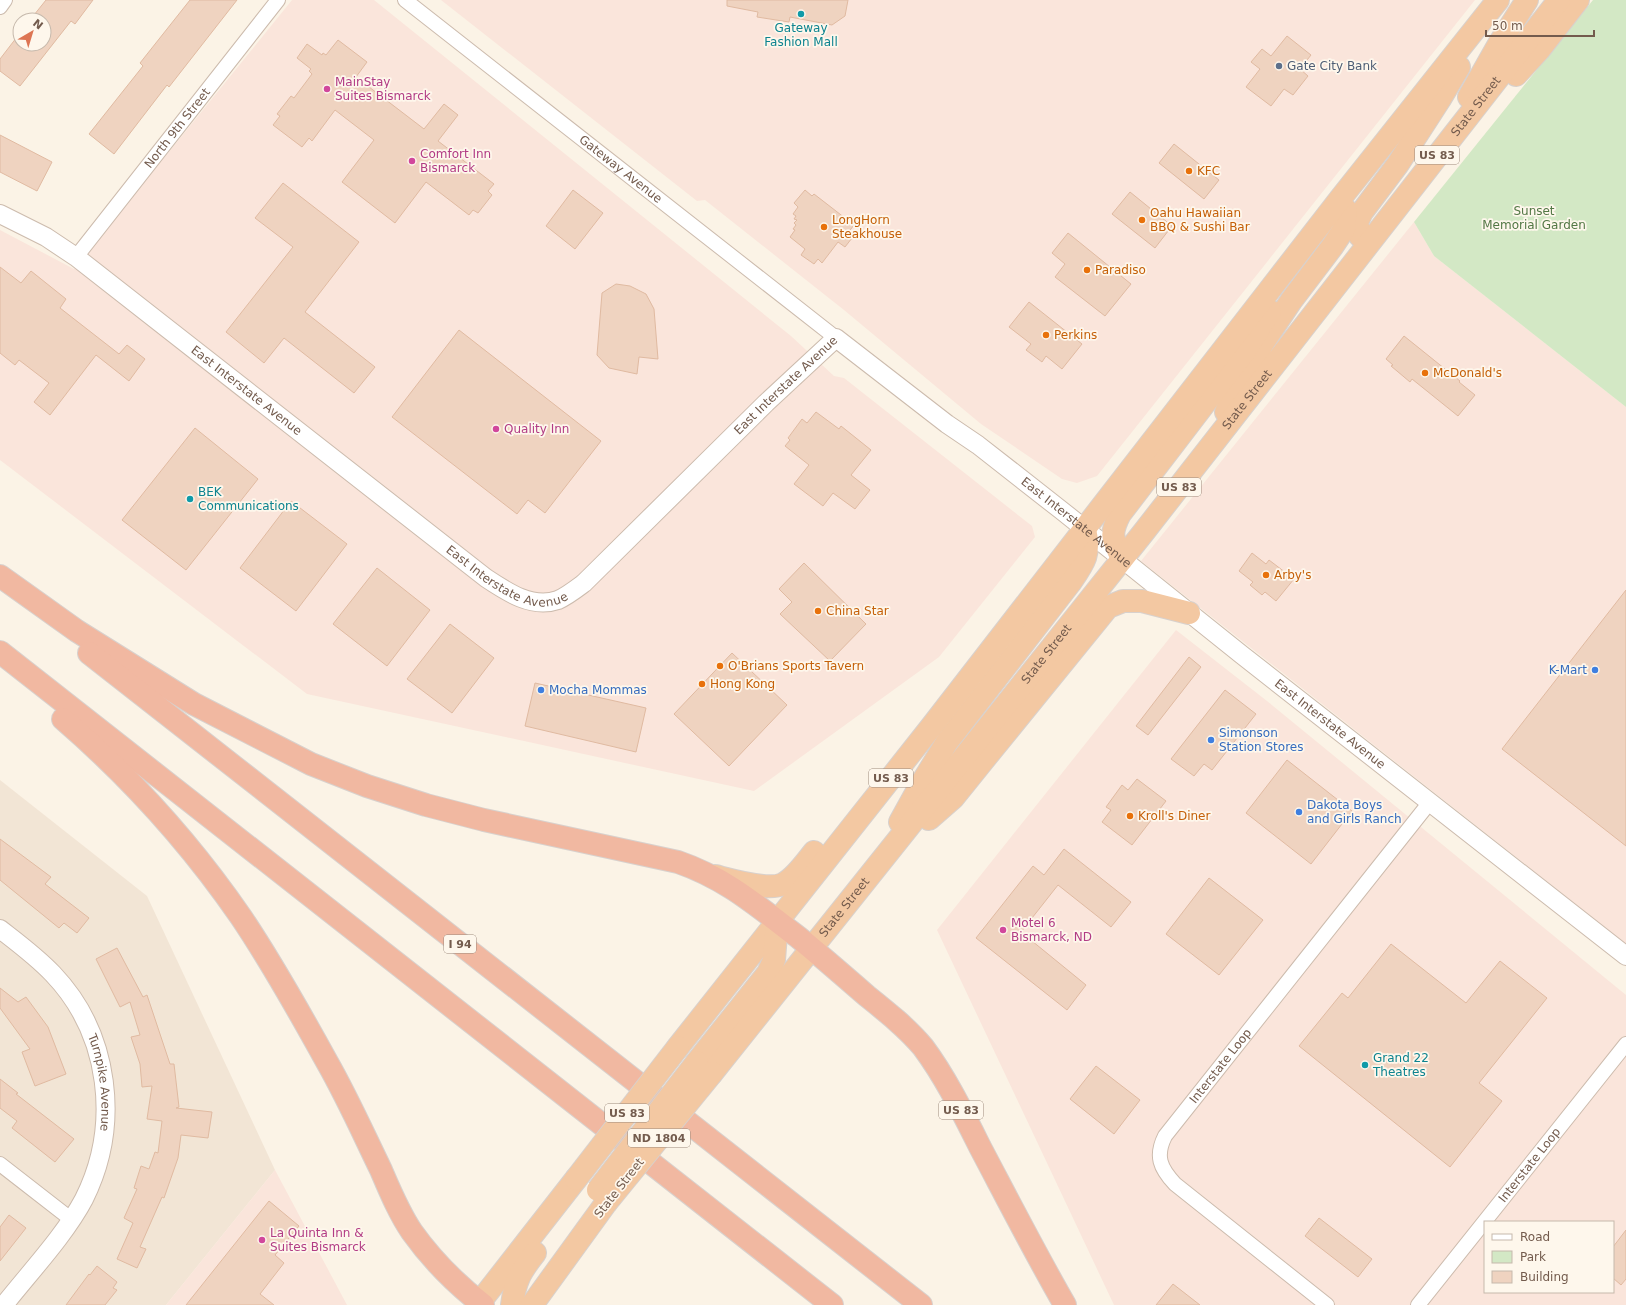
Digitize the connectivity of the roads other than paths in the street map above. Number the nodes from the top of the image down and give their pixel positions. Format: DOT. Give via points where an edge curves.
graph roads {
  1 [pos="5,0"];
  2 [pos="278,0"];
  3 [pos="405,0"];
  4 [pos="1499,0"];
  5 [pos="1527,0"];
  6 [pos="1558,0"];
  7 [pos="1578,0"];
  8 [pos="0,6"];
  9 [pos="1460,126"];
  10 [pos="1436,157"];
  11 [pos="1346,210"];
  12 [pos="0,214"];
  13 [pos="1360,236"];
  14 [pos="1299,253"];
  15 [pos="76,257"];
  16 [pos="836,338"];
  17 [pos="1208,449"];
  18 [pos="1085,529"];
  19 [pos="1122,559"];
  20 [pos="0,576"];
  21 [pos="0,583"];
  22 [pos="1042,585"];
  23 [pos="1189,613"];
  24 [pos="0,652"];
  25 [pos="0,667"];
  26 [pos="1430,802"];
  27 [pos="881,863"];
  28 [pos="712,876"];
  29 [pos="777,921"];
  30 [pos="0,929"];
  31 [pos="812,949"];
  32 [pos="1626,956"];
  33 [pos="1626,1044"];
  34 [pos="694,1060"];
  35 [pos="0,1164"];
  36 [pos="591,1192"];
  37 [pos="72,1220"];
  38 [pos="1485,1221"];
  39 [pos="1484,1222"];
  40 [pos="482,1304"];
  41 [pos="4,1305"];
  42 [pos="512,1305"];
  43 [pos="532,1305"];
  44 [pos="832,1305"];
  45 [pos="921,1305"];
  46 [pos="1065,1305"];
  47 [pos="1327,1305"];
  48 [pos="1418,1305"];
  1 -- 8 [label="street"];
  2 -- 15 [label="street, North 9th Street"];
  3 -- 16 [label="street, Gateway Avenue"];
  4 -- 13 [label="highway" via="1398,164 1362,212 1357,222"];
  4 -- 14 [label="highway, State Street / US 83"];
  5 -- 10 [label="highway" via="1499,44"];
  6 -- 9 [label="highway, State Street / US 83"];
  7 -- 9 [label="highway" via="1539,50 1507,85"];
  9 -- 10 [label="highway, State Street / US 83"];
  10 -- 17 [label="highway, State Street / US 83"];
  11 -- 17 [label="highway" via="1344,229 1263,343 1237,388"];
  12 -- 15 [label="street, East Interstate Avenue" via="46,237"];
  14 -- 18 [label="highway, State Street / US 83"];
  14 -- 19 [label="highway" via="1273,306 1244,352 1113,526 1113,539"];
  15 -- 16 [label="street, East Interstate Avenue" via="486,578 513,595 543,602 558,600 584,583 777,392"];
  16 -- 18 [label="street, East Interstate Avenue"];
  17 -- 19 [label="highway, State Street / US 83"];
  18 -- 19 [label="street, East Interstate Avenue"];
  18 -- 22 [label="highway, State Street / US 83"];
  18 -- 27 [label="highway" via="1088,553 1083,564 947,742 897,826"];
  19 -- 23 [label="street, East Interstate Avenue"];
  19 -- 27 [label="highway, State Street / US 83"];
  20 -- 28 [label="highway" via="77,631 194,704 283,751 339,775 426,805 678,862"];
  21 -- 45 [label="highway, I 94"];
  22 -- 28 [label="highway" via="1007,608 799,871 783,884 764,886"];
  22 -- 29 [label="highway, State Street / US 83"];
  23 -- 26 [label="street, East Interstate Avenue"];
  23 -- 27 [label="highway" via="1142,601 1123,600 1108,607 953,798"];
  24 -- 44 [label="highway"];
  25 -- 40 [label="highway" via="114,765 158,811 198,859 240,917 283,985 346,1097 411,1230 444,1270"];
  26 -- 32 [label="street, East Interstate Avenue"];
  26 -- 47 [label="street, Interstate Loop" via="1161,1144 1160,1161 1175,1184"];
  27 -- 31 [label="highway, State Street / US 83"];
  28 -- 29 [label="highway"];
  29 -- 31 [label="highway"];
  29 -- 34 [label="highway, State Street / US 83" via="746,960"];
  29 -- 34 [label="highway" via="774,960 768,974"];
  30 -- 37 [label="street, Turnpike Avenue" via="54,974 75,1002 96,1048 105,1086 106,1125 92,1181"];
  31 -- 34 [label="highway, State Street / ND 1804"];
  31 -- 46 [label="highway, US 83" via="911,1034 934,1062"];
  33 -- 38 [label="street, Interstate Loop"];
  34 -- 36 [label="highway, State Street / ND 1804, bridge"];
  34 -- 36 [label="highway, State Street / US 83, bridge"];
  35 -- 37 [label="street"];
  36 -- 40 [label="highway, State Street / US 83"];
  36 -- 42 [label="highway" via="522,1271 516,1282"];
  36 -- 43 [label="highway, State Street / ND 1804" via="552,1277"];
  37 -- 41 [label="street, Turnpike Avenue"];
  39 -- 48 [label="street, Interstate Loop"];
}
